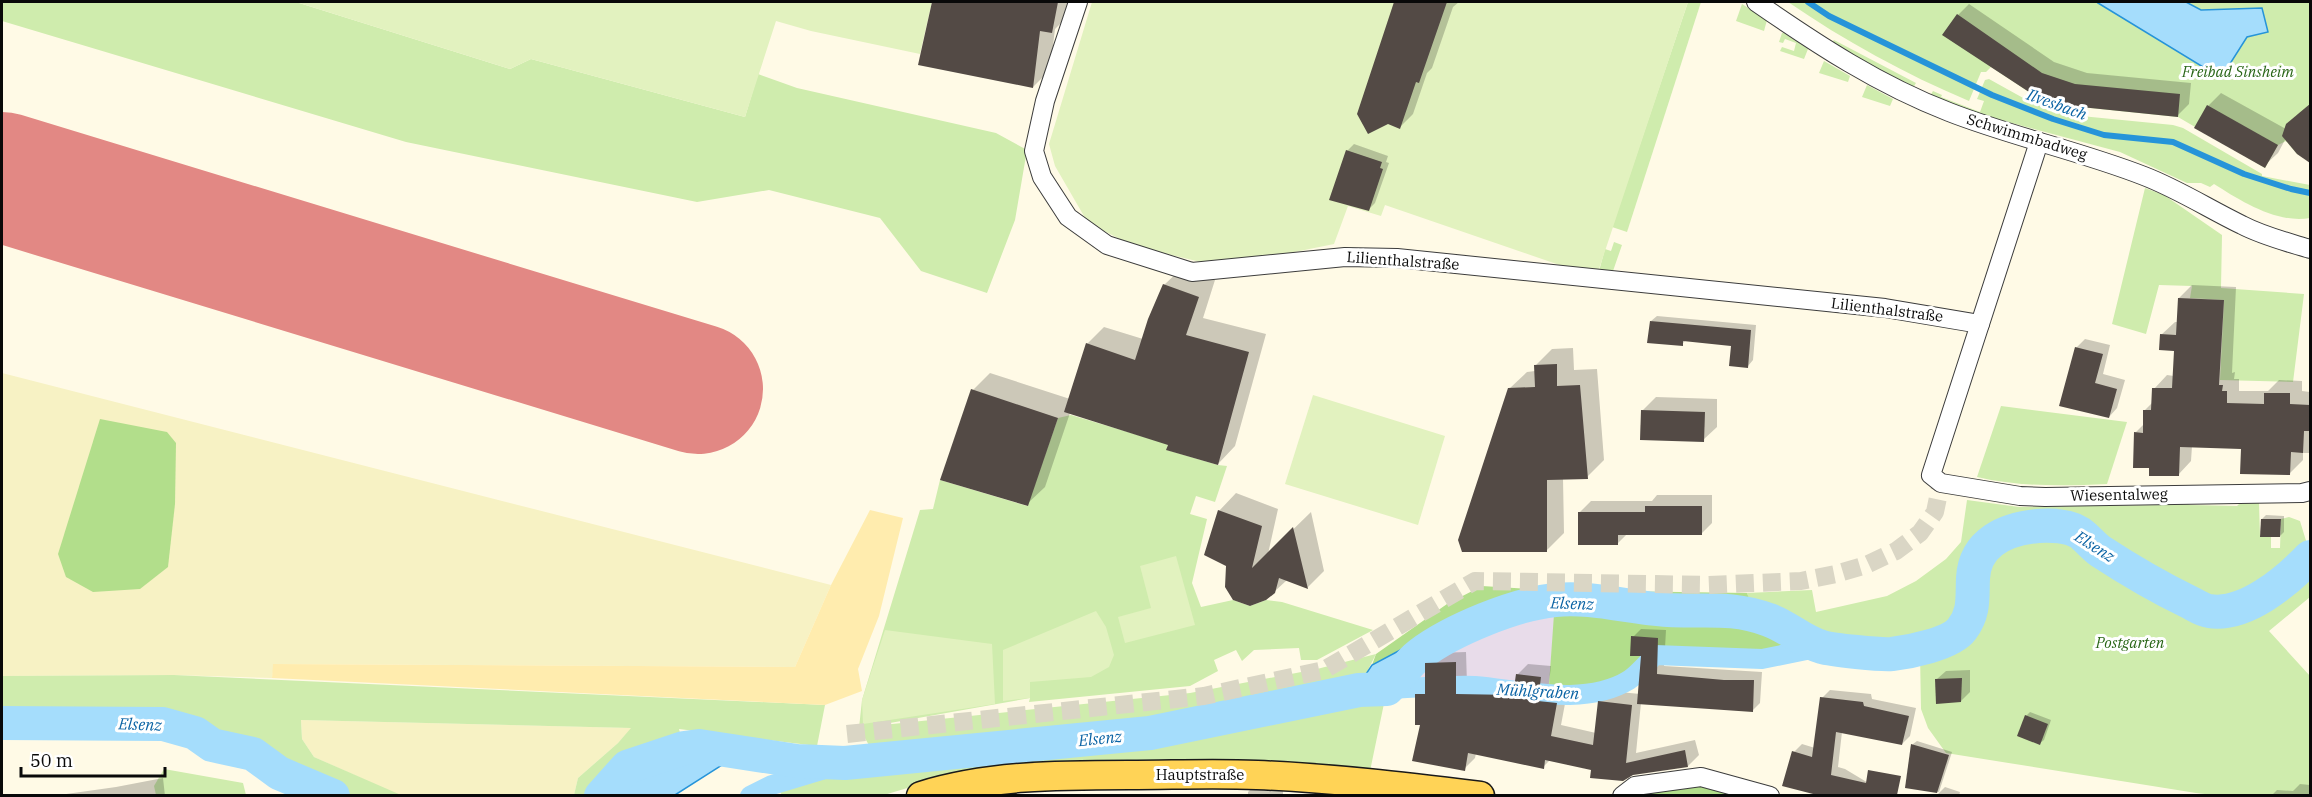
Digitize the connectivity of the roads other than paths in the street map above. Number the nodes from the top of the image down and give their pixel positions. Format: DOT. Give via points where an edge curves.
graph roads {
  1 [pos="1078,2"];
  2 [pos="1756,2"];
  3 [pos="2039,142"];
  4 [pos="2310,249"];
  5 [pos="1980,324"];
  6 [pos="2310,491"];
  7 [pos="921,795"];
  8 [pos="1480,795"];
  9 [pos="1622,795"];
  10 [pos="1770,795"];
  1 -- 5 [label="street, Lilienthalstraße" via="1045,101 1034,151 1042,177 1068,217 1107,245 1192,272 1345,257 1397,258 1885,308"];
  2 -- 3 [label="street, Schwimmbadweg" via="1864,73 1994,129"];
  3 -- 4 [label="street, Schwimmbadweg" via="2074,150 2165,184 2243,226"];
  3 -- 5 [label="street"];
  5 -- 6 [label="street, Wiesentalweg" via="1931,475 1941,483 2036,496"];
  7 -- 8 [label="main road, Hauptstraße" via="1023,778 1206,774 1369,782"];
  9 -- 10 [label="street" via="1635,786 1701,777"];
}
